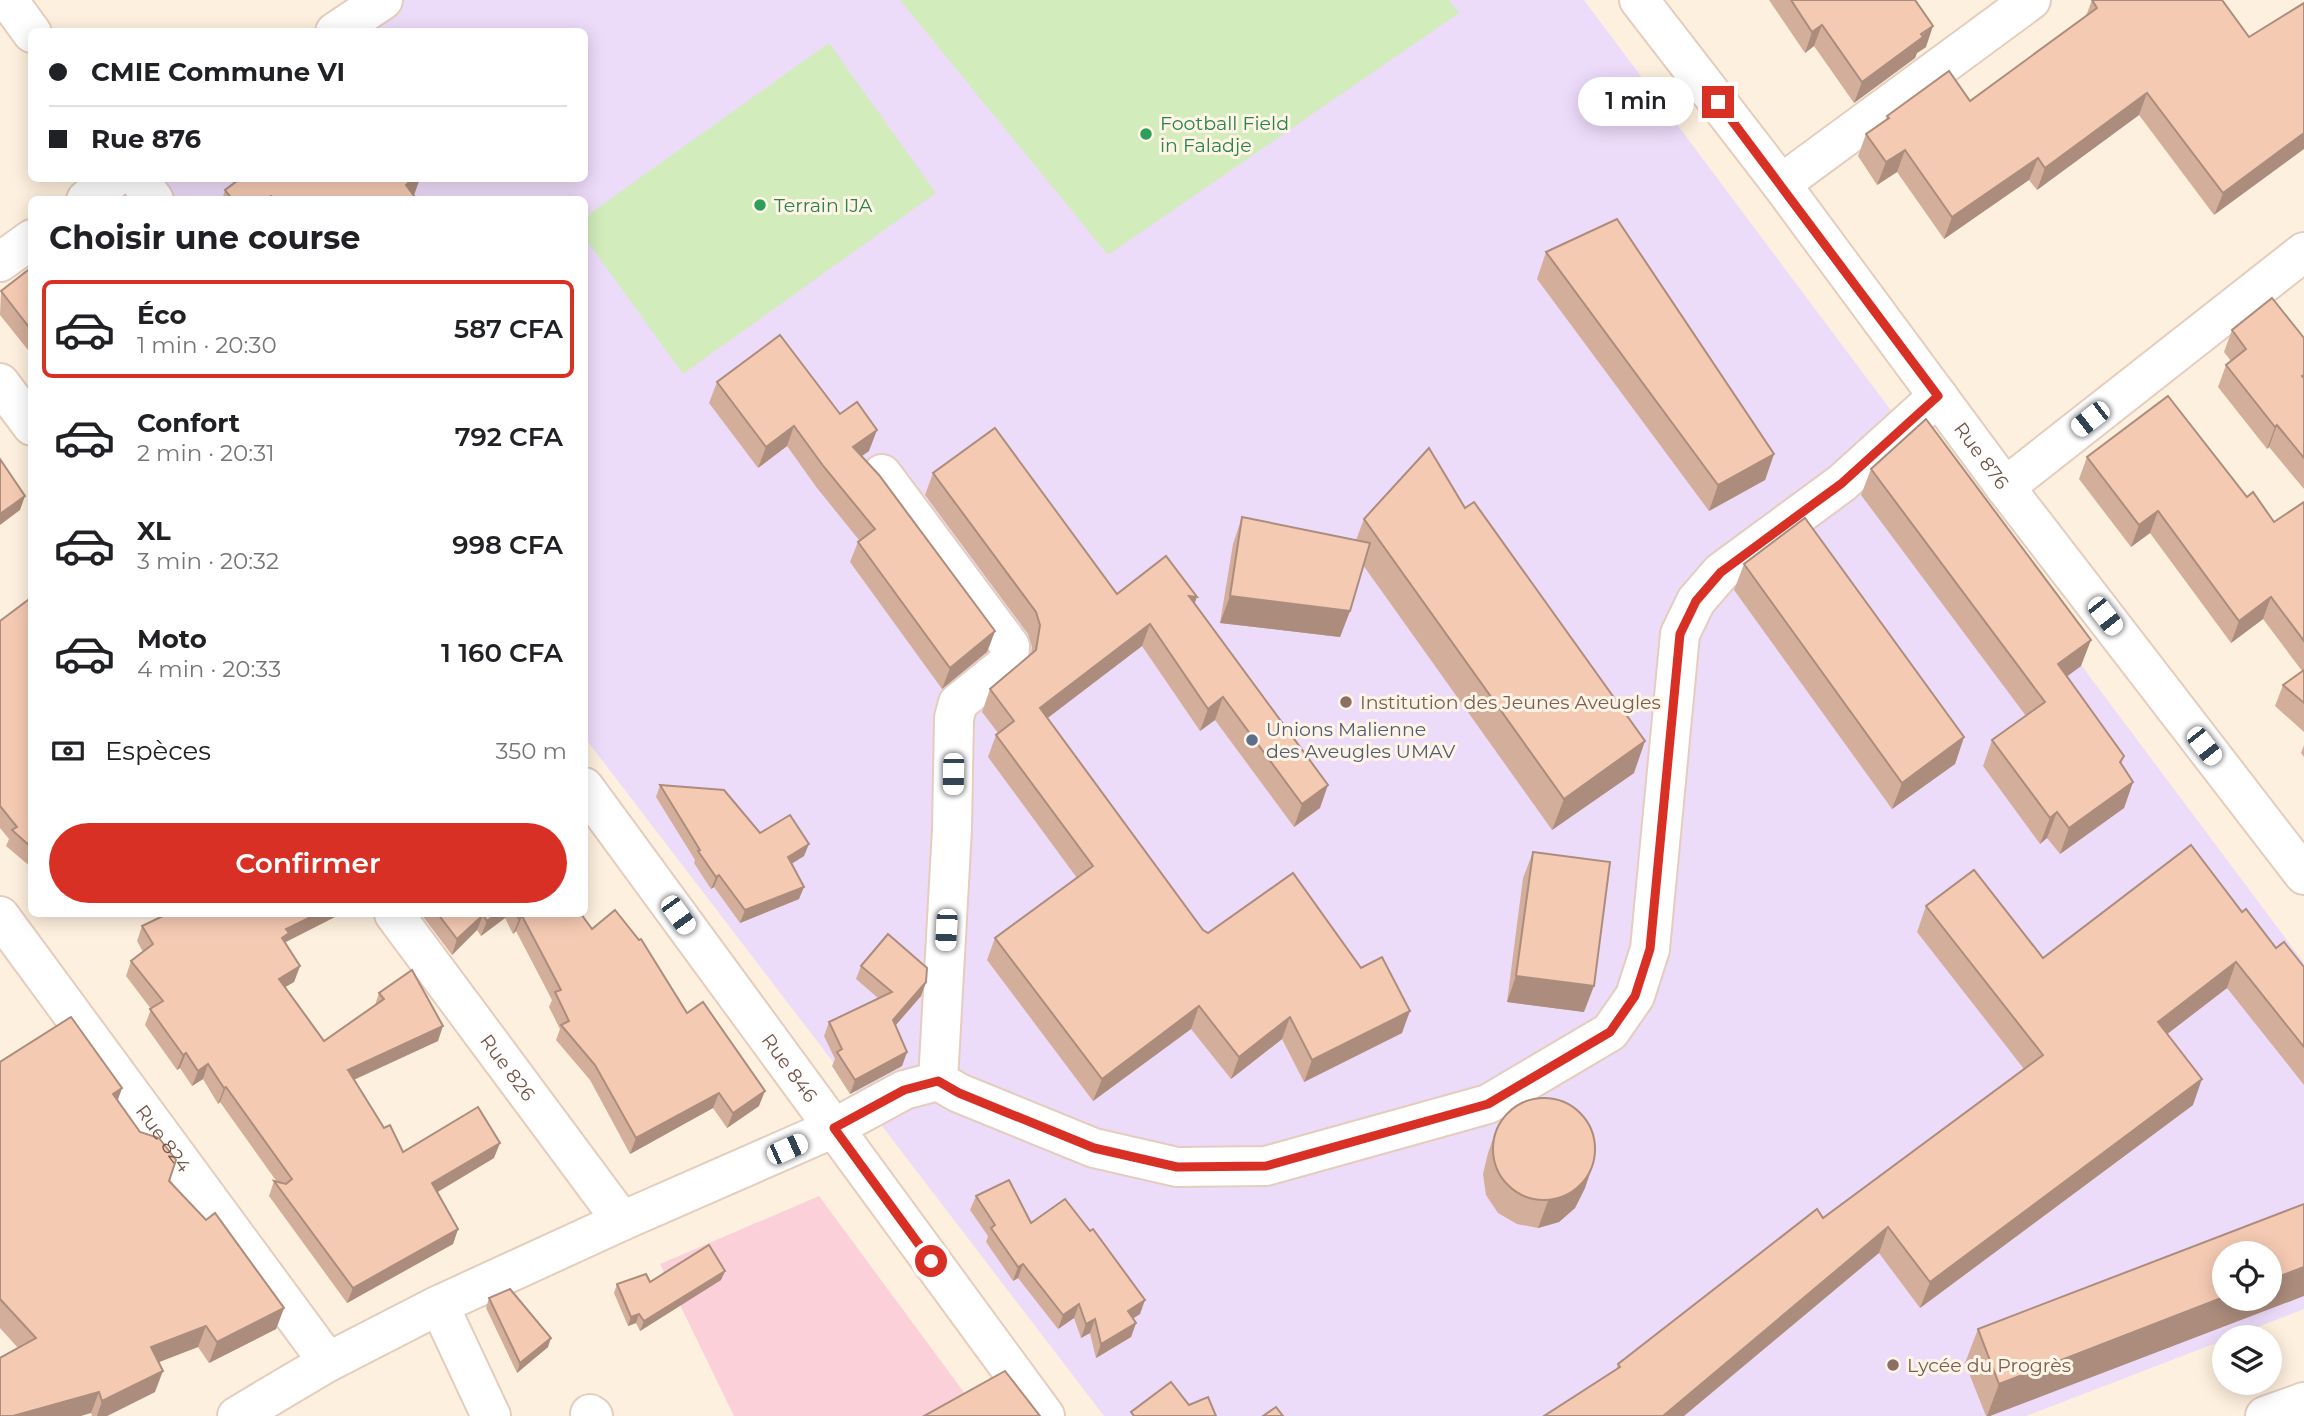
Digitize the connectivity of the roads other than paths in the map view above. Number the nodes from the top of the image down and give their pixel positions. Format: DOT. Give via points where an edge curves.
graph roads {
  1 [pos="8,0"];
  2 [pos="383,0"];
  3 [pos="1639,0"];
  4 [pos="2031,0"];
  5 [pos="28,28"];
  6 [pos="341,28"];
  7 [pos="109,182"];
  8 [pos="1781,184"];
  9 [pos="91,196"];
  10 [pos="28,242"];
  11 [pos="2304,252"];
  12 [pos="0,262"];
  13 [pos="0,383"];
  14 [pos="1938,396"];
  15 [pos="28,421"];
  16 [pos="882,474"];
  17 [pos="2005,487"];
  18 [pos="588,792"];
  19 [pos="2304,875"];
  20 [pos="0,916"];
  21 [pos="396,917"];
  22 [pos="938,1081"];
  23 [pos="834,1128"];
  24 [pos="622,1221"];
  25 [pos="439,1305"];
  26 [pos="328,1362"];
  27 [pos="2304,1402"];
  28 [pos="237,1416"];
  29 [pos="491,1416"];
  30 [pos="1045,1416"];
  31 [pos="2265,1416"];
  1 -- 5 [label="street"];
  2 -- 6 [label="street"];
  3 -- 8 [label="street, Rue 876"];
  4 -- 8 [label="street"];
  7 -- 9 [label="street"];
  8 -- 14 [label="street, Rue 876"];
  10 -- 12 [label="street"];
  11 -- 17 [label="street"];
  13 -- 15 [label="street"];
  14 -- 17 [label="street, Rue 876"];
  14 -- 22 [label="street" via="1842,483 1721,572 1696,601 1680,634 1650,949 1635,996 1610,1032 1488,1104 1266,1166 1177,1167 1094,1148"];
  16 -- 22 [label="street" via="1010,646 1009,662 958,703 954,718"];
  17 -- 19 [label="street, Rue 876"];
  18 -- 23 [label="street, Rue 846"];
  20 -- 26 [label="street, Rue 824"];
  21 -- 24 [label="street, Rue 826"];
  22 -- 23 [label="street" via="904,1090"];
  23 -- 24 [label="street"];
  23 -- 30 [label="street, Rue 846"];
  24 -- 25 [label="street"];
  25 -- 26 [label="street"];
  25 -- 29 [label="street"];
  26 -- 28 [label="street"];
  27 -- 31 [label="street"];
}
